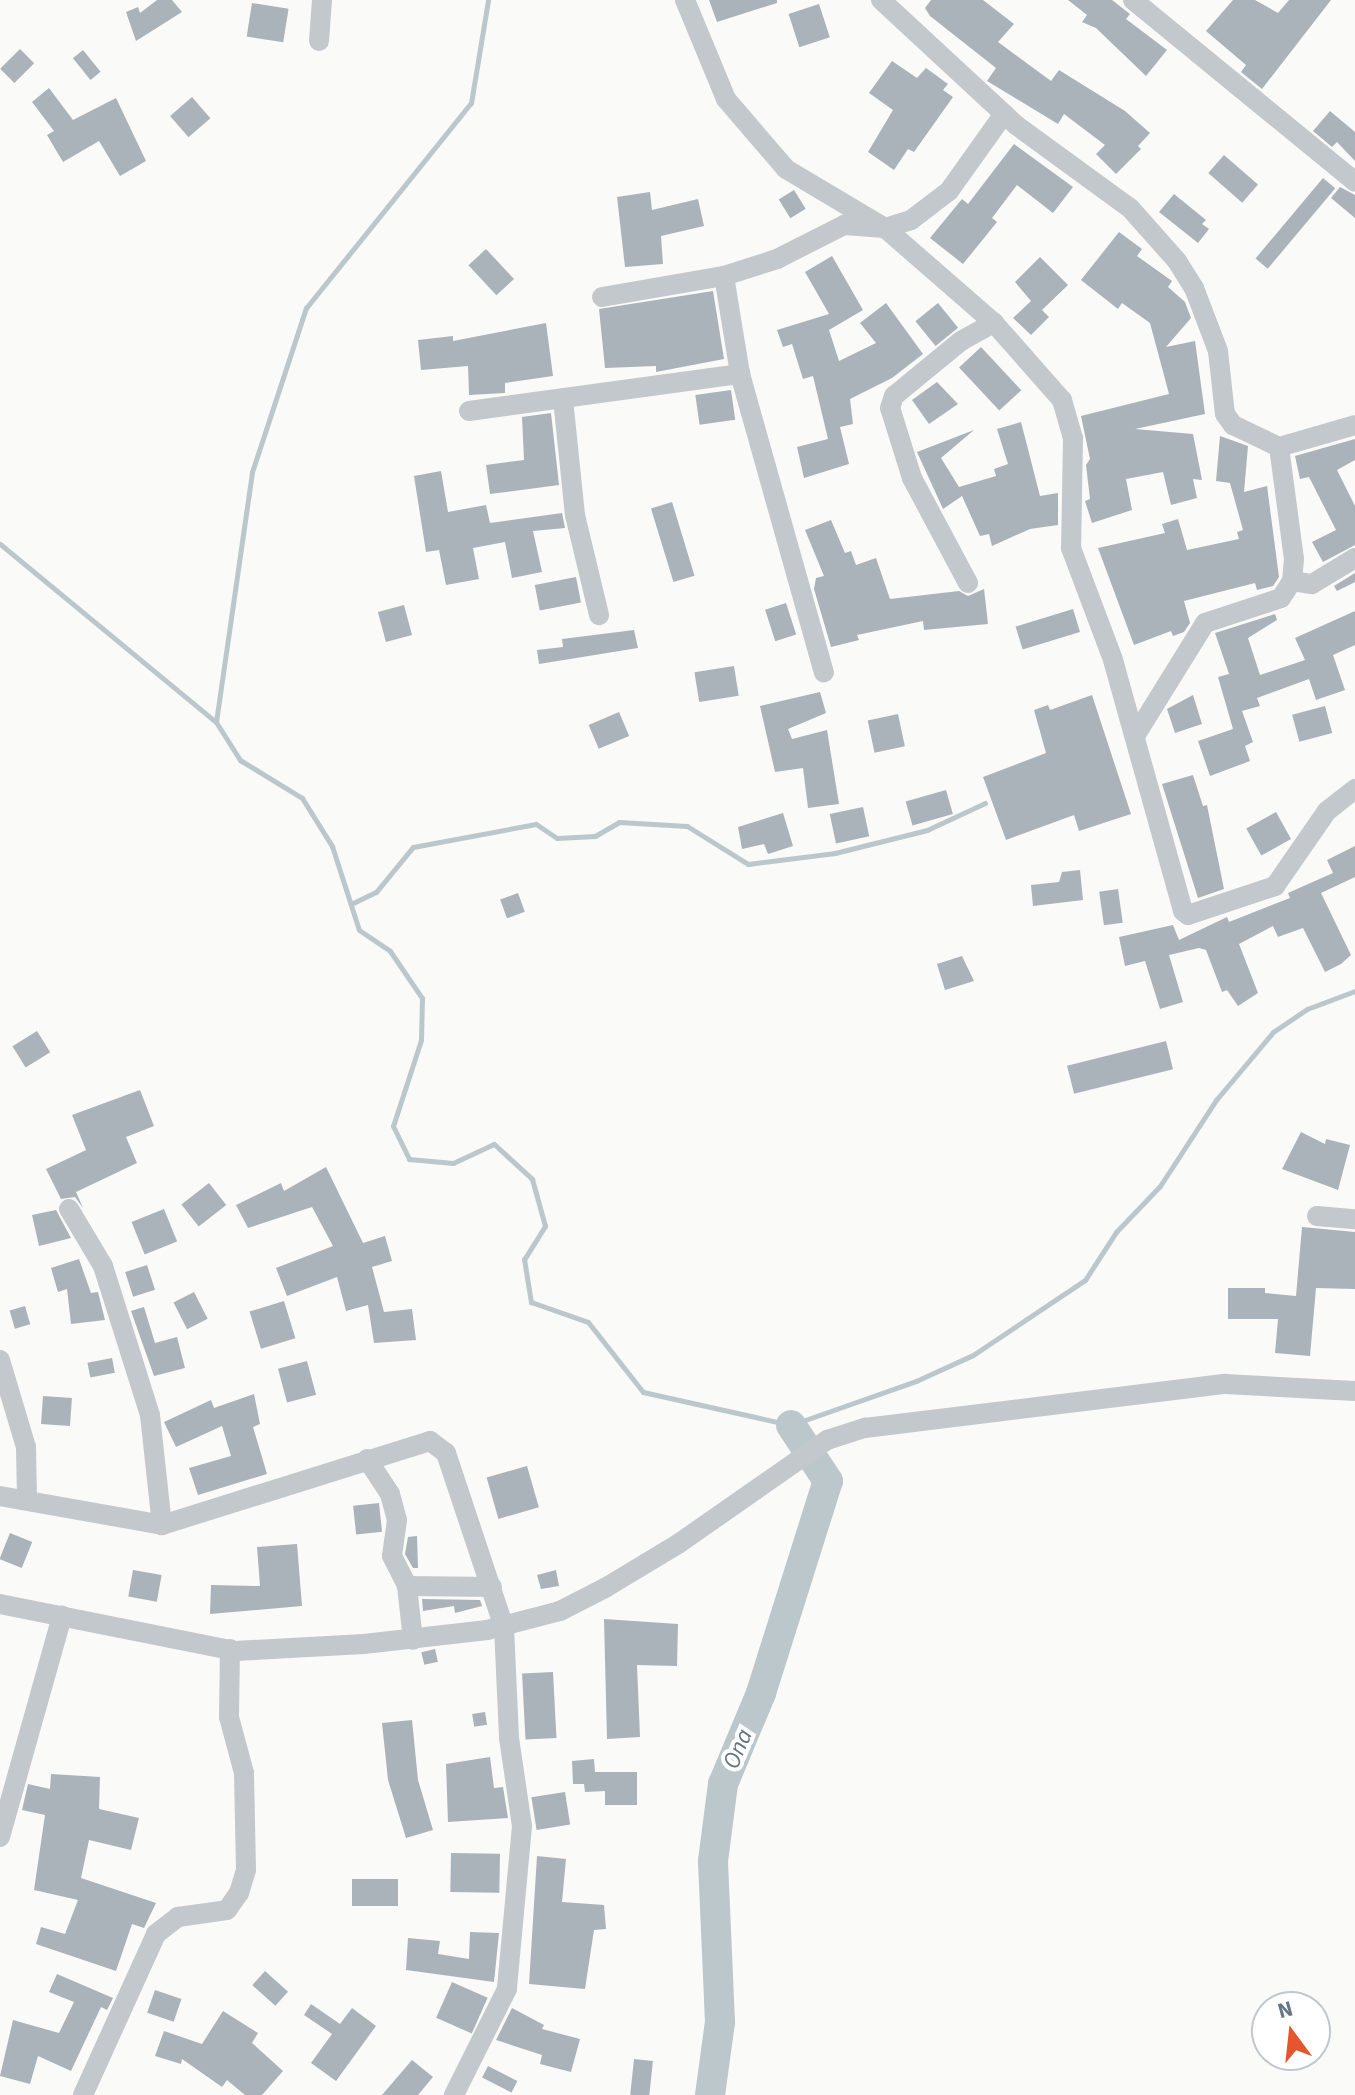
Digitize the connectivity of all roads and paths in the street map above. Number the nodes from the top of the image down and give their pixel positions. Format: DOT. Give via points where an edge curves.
graph roads {
  1 [pos="322,0"];
  2 [pos="685,0"];
  3 [pos="881,0"];
  4 [pos="1133,0"];
  5 [pos="319,41"];
  6 [pos="1004,114"];
  7 [pos="1355,182"];
  8 [pos="885,228"];
  9 [pos="724,276"];
  10 [pos="602,297"];
  11 [pos="994,323"];
  12 [pos="740,374"];
  13 [pos="563,399"];
  14 [pos="469,411"];
  15 [pos="1355,425"];
  16 [pos="1279,447"];
  17 [pos="1355,558"];
  18 [pos="1292,581"];
  19 [pos="968,583"];
  20 [pos="599,615"];
  21 [pos="824,672"];
  22 [pos="1135,736"];
  23 [pos="1355,789"];
  24 [pos="69,1209"];
  25 [pos="1317,1216"];
  26 [pos="1355,1219"];
  27 [pos="0,1360"];
  28 [pos="1355,1391"];
  29 [pos="367,1459"];
  30 [pos="0,1496"];
  31 [pos="27,1500"];
  32 [pos="162,1525"];
  33 [pos="407,1586"];
  34 [pos="492,1587"];
  35 [pos="0,1604"];
  36 [pos="62,1616"];
  37 [pos="504,1627"];
  38 [pos="413,1640"];
  39 [pos="230,1649"];
  40 [pos="0,1837"];
  41 [pos="83,2095"];
  42 [pos="454,2095"];
  1 -- 5 [label="street"];
  2 -- 8 [label="street" via="726,99 786,169"];
  3 -- 6 [label="street"];
  4 -- 7 [label="street"];
  6 -- 8 [label="street" via="949,191 911,220"];
  6 -- 16 [label="street" via="1078,175 1130,208 1177,261 1194,288 1218,351 1225,414 1248,435"];
  8 -- 9 [label="street" via="829,229 777,259"];
  8 -- 11 [label="street"];
  9 -- 10 [label="street"];
  9 -- 12 [label="street"];
  11 -- 19 [label="street" via="961,341 894,396 890,408 912,478"];
  11 -- 22 [label="street" via="1046,377 1068,415 1071,548"];
  12 -- 13 [label="street"];
  12 -- 21 [label="street"];
  13 -- 14 [label="street"];
  13 -- 20 [label="street" via="575,515"];
  15 -- 16 [label="street"];
  16 -- 18 [label="street" via="1294,559"];
  17 -- 18 [label="street" via="1312,584"];
  18 -- 22 [label="street" via="1281,598 1205,623"];
  22 -- 23 [label="street" via="1188,915 1275,886 1327,811"];
  24 -- 32 [label="street" via="103,1266 150,1415"];
  25 -- 26 [label="street"];
  27 -- 31 [label="street" via="26,1447"];
  28 -- 37 [label="street" via="1225,1384 865,1428 827,1440 605,1588 560,1611"];
  29 -- 32 [label="street"];
  29 -- 33 [label="street" via="390,1494 397,1520 393,1565"];
  29 -- 34 [label="street" via="430,1441 440,1444"];
  30 -- 31 [label="street"];
  31 -- 32 [label="street"];
  33 -- 34 [label="street"];
  33 -- 38 [label="street"];
  34 -- 37 [label="street"];
  35 -- 36 [label="street"];
  36 -- 39 [label="street"];
  36 -- 40 [label="street"];
  37 -- 38 [label="street"];
  37 -- 42 [label="street" via="509,1738 522,1826 513,1958 504,1997"];
  38 -- 39 [label="street"];
  39 -- 41 [label="street" via="229,1717 244,1773 246,1870 239,1893 227,1910 178,1917 156,1934"];
}
